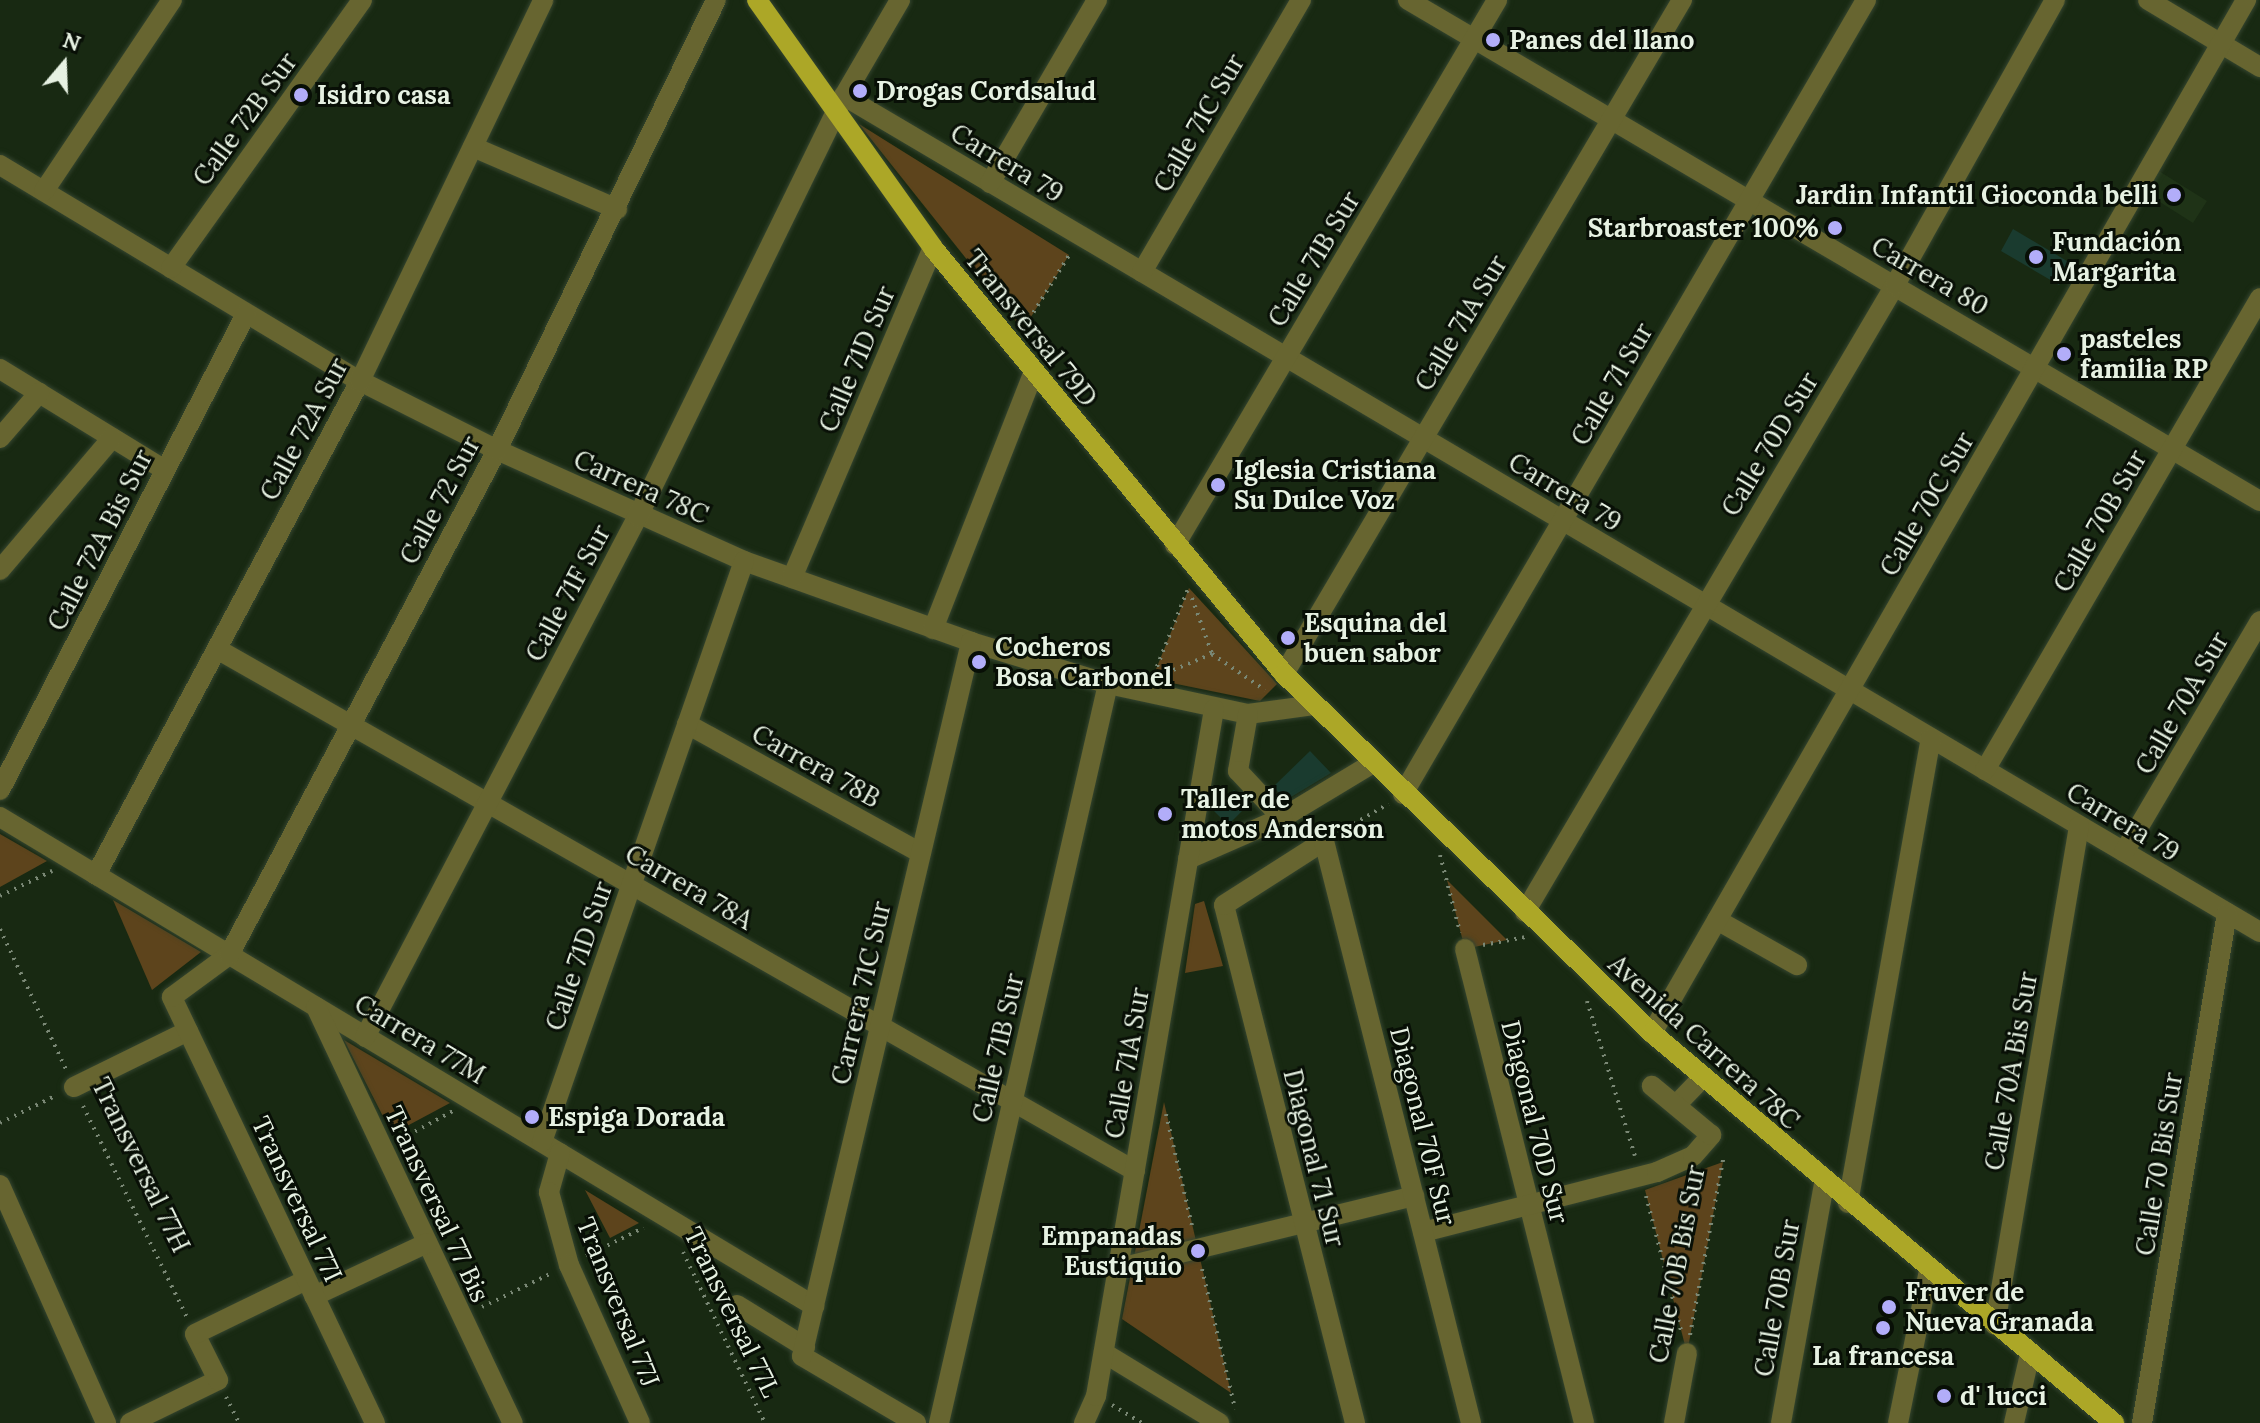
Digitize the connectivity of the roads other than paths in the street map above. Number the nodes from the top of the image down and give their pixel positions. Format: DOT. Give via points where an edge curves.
graph roads {
  1 [pos="172,0"];
  2 [pos="362,0"];
  3 [pos="543,0"];
  4 [pos="716,0"];
  5 [pos="757,0"];
  6 [pos="900,0"];
  7 [pos="1097,0"];
  8 [pos="1301,0"];
  9 [pos="1408,0"];
  10 [pos="1497,0"];
  11 [pos="1682,0"];
  12 [pos="1866,0"];
  13 [pos="2055,0"];
  14 [pos="2148,0"];
  15 [pos="2246,0"];
  16 [pos="1474,39"];
  17 [pos="2221,44"];
  18 [pos="2260,67"];
  19 [pos="840,105"];
  20 [pos="1612,120"];
  21 [pos="473,147"];
  22 [pos="0,165"];
  23 [pos="990,183"];
  24 [pos="44,191"];
  25 [pos="1749,200"];
  26 [pos="617,209"];
  27 [pos="933,248"];
  28 [pos="171,268"];
  29 [pos="1142,272"];
  30 [pos="1895,285"];
  31 [pos="2260,298"];
  32 [pos="246,314"];
  33 [pos="1286,358"];
  34 [pos="2035,368"];
  35 [pos="0,369"];
  36 [pos="1033,374"];
  37 [pos="360,381"];
  38 [pos="39,393"];
  39 [pos="0,438"];
  40 [pos="112,438"];
  41 [pos="1423,438"];
  42 [pos="2172,449"];
  43 [pos="497,450"];
  44 [pos="165,470"];
  45 [pos="2260,501"];
  46 [pos="638,516"];
  47 [pos="1563,521"];
  48 [pos="1175,545"];
  49 [pos="744,561"];
  50 [pos="0,570"];
  51 [pos="792,578"];
  52 [pos="1705,605"];
  53 [pos="2260,621"];
  54 [pos="933,629"];
  55 [pos="971,642"];
  56 [pos="217,649"];
  57 [pos="1284,674"];
  58 [pos="1108,684"];
  59 [pos="1850,690"];
  60 [pos="1315,705"];
  61 [pos="1214,709"];
  62 [pos="1248,714"];
  63 [pos="348,723"];
  64 [pos="687,724"];
  65 [pos="1931,738"];
  66 [pos="1373,763"];
  67 [pos="1985,770"];
  68 [pos="0,790"];
  69 [pos="1403,794"];
  70 [pos="488,803"];
  71 [pos="0,817"];
  72 [pos="1282,818"];
  73 [pos="2079,826"];
  74 [pos="2124,852"];
  75 [pos="921,853"];
  76 [pos="1188,859"];
  77 [pos="96,875"];
  78 [pos="631,885"];
  79 [pos="1224,905"];
  80 [pos="1525,912"];
  81 [pos="2227,913"];
  82 [pos="1717,920"];
  83 [pos="2260,932"];
  84 [pos="1465,949"];
  85 [pos="229,955"];
  86 [pos="1797,965"];
  87 [pos="172,997"];
  88 [pos="315,1007"];
  89 [pos="880,1026"];
  90 [pos="188,1031"];
  91 [pos="1652,1033"];
  92 [pos="365,1037"];
  93 [pos="1702,1078"];
  94 [pos="1652,1086"];
  95 [pos="74,1087"];
  96 [pos="1012,1103"];
  97 [pos="1676,1105"];
  98 [pos="551,1148"];
  99 [pos="1135,1171"];
  100 [pos="1824,1183"];
  101 [pos="0,1185"];
  102 [pos="1414,1196"];
  103 [pos="1848,1203"];
  104 [pos="1529,1205"];
  105 [pos="1304,1223"];
  106 [pos="1423,1232"];
  107 [pos="427,1243"];
  108 [pos="1119,1268"];
  109 [pos="1929,1270"];
  110 [pos="310,1288"];
  111 [pos="737,1305"];
  112 [pos="814,1306"];
  113 [pos="1995,1325"];
  114 [pos="804,1352"];
  115 [pos="1104,1353"];
  116 [pos="1687,1353"];
  117 [pos="2030,1354"];
  118 [pos="106,1423"];
  119 [pos="130,1423"];
  120 [pos="375,1423"];
  121 [pos="513,1423"];
  122 [pos="640,1423"];
  123 [pos="916,1423"];
  124 [pos="939,1423"];
  125 [pos="1084,1423"];
  126 [pos="1219,1423"];
  127 [pos="1355,1423"];
  128 [pos="1471,1423"];
  129 [pos="1584,1423"];
  130 [pos="1674,1423"];
  131 [pos="1781,1423"];
  132 [pos="1898,1423"];
  133 [pos="2014,1423"];
  134 [pos="2114,1423"];
  135 [pos="2142,1423"];
  1 -- 24 [label="street"];
  2 -- 28 [label="street, Calle 72B Sur"];
  3 -- 21 [label="street, Calle 72A Sur"];
  4 -- 26 [label="street, Calle 72 Sur"];
  5 -- 19 [label="main road, Transversal 79D"];
  6 -- 19 [label="street, Calle 71F Sur"];
  7 -- 23 [label="street"];
  8 -- 29 [label="street, Calle 71C Sur"];
  9 -- 16 [label="street, Carrera 80"];
  10 -- 16 [label="street, Calle 71B Sur"];
  11 -- 20 [label="street, Calle 71A Sur"];
  12 -- 25 [label="street, Calle 71 Sur"];
  13 -- 30 [label="street, Calle 70D Sur"];
  14 -- 17 [label="street"];
  15 -- 17 [label="street, Calle 70C Sur"];
  16 -- 20 [label="street, Carrera 80"];
  16 -- 33 [label="street, Calle 71B Sur"];
  17 -- 18 [label="street"];
  17 -- 34 [label="street, Calle 70C Sur"];
  19 -- 23 [label="street, Carrera 79"];
  19 -- 27 [label="main road, Transversal 79D"];
  19 -- 46 [label="street, Calle 71F Sur"];
  20 -- 25 [label="street, Carrera 80"];
  20 -- 41 [label="street, Calle 71A Sur"];
  21 -- 26 [label="street"];
  21 -- 37 [label="street, Calle 72A Sur"];
  22 -- 24 [label="street, Carrera 78C"];
  23 -- 29 [label="street, Carrera 79"];
  24 -- 28 [label="street, Carrera 78C"];
  25 -- 30 [label="street, Carrera 80"];
  25 -- 47 [label="street, Calle 71 Sur"];
  26 -- 43 [label="street, Calle 72 Sur"];
  27 -- 36 [label="main road, Transversal 79D"];
  27 -- 51 [label="street, Calle 71D Sur"];
  28 -- 32 [label="street, Carrera 78C"];
  29 -- 33 [label="street, Carrera 79"];
  30 -- 34 [label="street, Carrera 80"];
  30 -- 52 [label="street, Calle 70D Sur"];
  31 -- 42 [label="street, Calle 70B Sur"];
  32 -- 37 [label="street, Carrera 78C"];
  32 -- 44 [label="street, Calle 72A Bis Sur"];
  33 -- 41 [label="street, Carrera 79"];
  33 -- 48 [label="street, Calle 71B Sur"];
  34 -- 42 [label="street, Carrera 80"];
  34 -- 59 [label="street, Calle 70C Sur"];
  35 -- 38 [label="street"];
  36 -- 48 [label="main road, Transversal 79D"];
  36 -- 54 [label="street"];
  37 -- 43 [label="street, Carrera 78C"];
  37 -- 56 [label="street, Calle 72A Sur"];
  38 -- 39 [label="street"];
  38 -- 40 [label="street"];
  40 -- 44 [label="street"];
  40 -- 50 [label="street"];
  41 -- 47 [label="street, Carrera 79"];
  41 -- 57 [label="street, Calle 71A Sur"];
  42 -- 45 [label="street, Carrera 80"];
  42 -- 67 [label="street, Calle 70B Sur"];
  43 -- 46 [label="street, Carrera 78C"];
  43 -- 63 [label="street, Calle 72 Sur"];
  44 -- 68 [label="street, Calle 72A Bis Sur"];
  46 -- 49 [label="street, Carrera 78C"];
  46 -- 70 [label="street, Calle 71F Sur"];
  47 -- 52 [label="street, Carrera 79"];
  47 -- 69 [label="street, Calle 71 Sur"];
  48 -- 57 [label="main road, Transversal 79D"];
  49 -- 51 [label="street, Carrera 78C"];
  49 -- 64 [label="street, Calle 71D Sur"];
  51 -- 54 [label="street, Carrera 78C"];
  52 -- 59 [label="street, Carrera 79"];
  52 -- 80 [label="street, Calle 70D Sur"];
  53 -- 74 [label="street, Calle 70A Sur"];
  54 -- 55 [label="street, Carrera 78C"];
  55 -- 58 [label="street, Carrera 78C"];
  55 -- 75 [label="street, Carrera 71C Sur"];
  56 -- 63 [label="street, Carrera 78A"];
  56 -- 77 [label="street, Calle 72A Sur"];
  57 -- 60 [label="main road, Avenida Carrera 78C"];
  58 -- 61 [label="street, Carrera 78C"];
  58 -- 96 [label="street, Calle 71B Sur"];
  59 -- 65 [label="street, Carrera 79"];
  59 -- 82 [label="street, Calle 70C Sur"];
  60 -- 62 [label="street, Carrera 78C"];
  60 -- 66 [label="main road, Avenida Carrera 78C"];
  61 -- 62 [label="street, Carrera 78C"];
  61 -- 76 [label="street, Calle 71A Sur"];
  62 -- 72 [label="street" via="1238,771"];
  63 -- 70 [label="street, Carrera 78A"];
  63 -- 85 [label="street, Calle 72 Sur"];
  64 -- 75 [label="street, Carrera 78B"];
  64 -- 78 [label="street, Calle 71D Sur"];
  65 -- 67 [label="street, Carrera 79"];
  65 -- 103 [label="street"];
  66 -- 69 [label="main road, Avenida Carrera 78C"];
  66 -- 72 [label="street"];
  67 -- 73 [label="street, Carrera 79"];
  69 -- 80 [label="main road, Avenida Carrera 78C"];
  70 -- 78 [label="street, Carrera 78A"];
  70 -- 92 [label="street, Calle 71F Sur"];
  71 -- 77 [label="street, Carrera 77M"];
  72 -- 76 [label="street"];
  73 -- 74 [label="street, Carrera 79"];
  73 -- 113 [label="street, Calle 70A Bis Sur"];
  74 -- 81 [label="street, Carrera 79"];
  75 -- 89 [label="street, Carrera 71C Sur"];
  76 -- 99 [label="street, Calle 71A Sur"];
  77 -- 85 [label="street, Carrera 77M"];
  78 -- 89 [label="street, Carrera 78A"];
  78 -- 98 [label="street, Calle 71D Sur"];
  79 -- 102 [label="street, Diagonal 70F Sur" via="1324,841"];
  79 -- 105 [label="street, Diagonal 71 Sur"];
  80 -- 91 [label="main road, Avenida Carrera 78C"];
  81 -- 83 [label="street, Carrera 79"];
  81 -- 135 [label="street, Calle 70 Bis Sur"];
  82 -- 86 [label="street"];
  82 -- 91 [label="street, Calle 70C Sur"];
  84 -- 104 [label="street, Diagonal 70D Sur"];
  85 -- 87 [label="street, Calle 72 Sur"];
  85 -- 88 [label="street, Carrera 77M"];
  87 -- 90 [label="street, Transversal 77I"];
  88 -- 92 [label="street, Carrera 77M"];
  88 -- 107 [label="street, Transversal 77 Bis"];
  89 -- 96 [label="street, Carrera 78A"];
  89 -- 112 [label="street, Carrera 71C Sur"];
  90 -- 95 [label="street"];
  90 -- 110 [label="street, Transversal 77I"];
  91 -- 93 [label="main road, Avenida Carrera 78C"];
  92 -- 98 [label="street, Carrera 77M"];
  93 -- 97 [label="street"];
  93 -- 100 [label="main road, Avenida Carrera 78C"];
  94 -- 97 [label="street"];
  96 -- 99 [label="street, Carrera 78A"];
  96 -- 124 [label="street, Calle 71B Sur"];
  97 -- 104 [label="street" via="1718,1140 1641,1176"];
  98 -- 112 [label="street, Carrera 77M"];
  98 -- 122 [label="street, Transversal 77J" via="549,1192 569,1265"];
  99 -- 108 [label="street, Calle 71A Sur"];
  100 -- 103 [label="main road, Avenida Carrera 78C"];
  100 -- 131 [label="street, Calle 70B Sur"];
  101 -- 118 [label="street"];
  102 -- 105 [label="street"];
  102 -- 106 [label="street, Diagonal 70F Sur"];
  103 -- 109 [label="main road, Avenida Carrera 78C"];
  104 -- 106 [label="street"];
  104 -- 129 [label="street, Diagonal 70D Sur"];
  105 -- 108 [label="street"];
  105 -- 127 [label="street, Diagonal 71 Sur"];
  106 -- 128 [label="street, Diagonal 70F Sur"];
  107 -- 110 [label="street"];
  107 -- 121 [label="street, Transversal 77 Bis"];
  108 -- 115 [label="street, Calle 71A Sur"];
  109 -- 113 [label="main road, Avenida Carrera 78C"];
  109 -- 132 [label="street"];
  110 -- 119 [label="street" via="195,1334 218,1380"];
  110 -- 120 [label="street, Transversal 77I"];
  111 -- 114 [label="street"];
  112 -- 114 [label="street, Carrera 71C Sur"];
  113 -- 117 [label="main road, Avenida Carrera 78C"];
  114 -- 123 [label="street"];
  115 -- 125 [label="street, Calle 71A Sur" via="1096,1396"];
  115 -- 126 [label="street"];
  116 -- 130 [label="street, Calle 70B Bis Sur"];
  117 -- 133 [label="street"];
  117 -- 134 [label="main road, Avenida Carrera 78C"];
}
